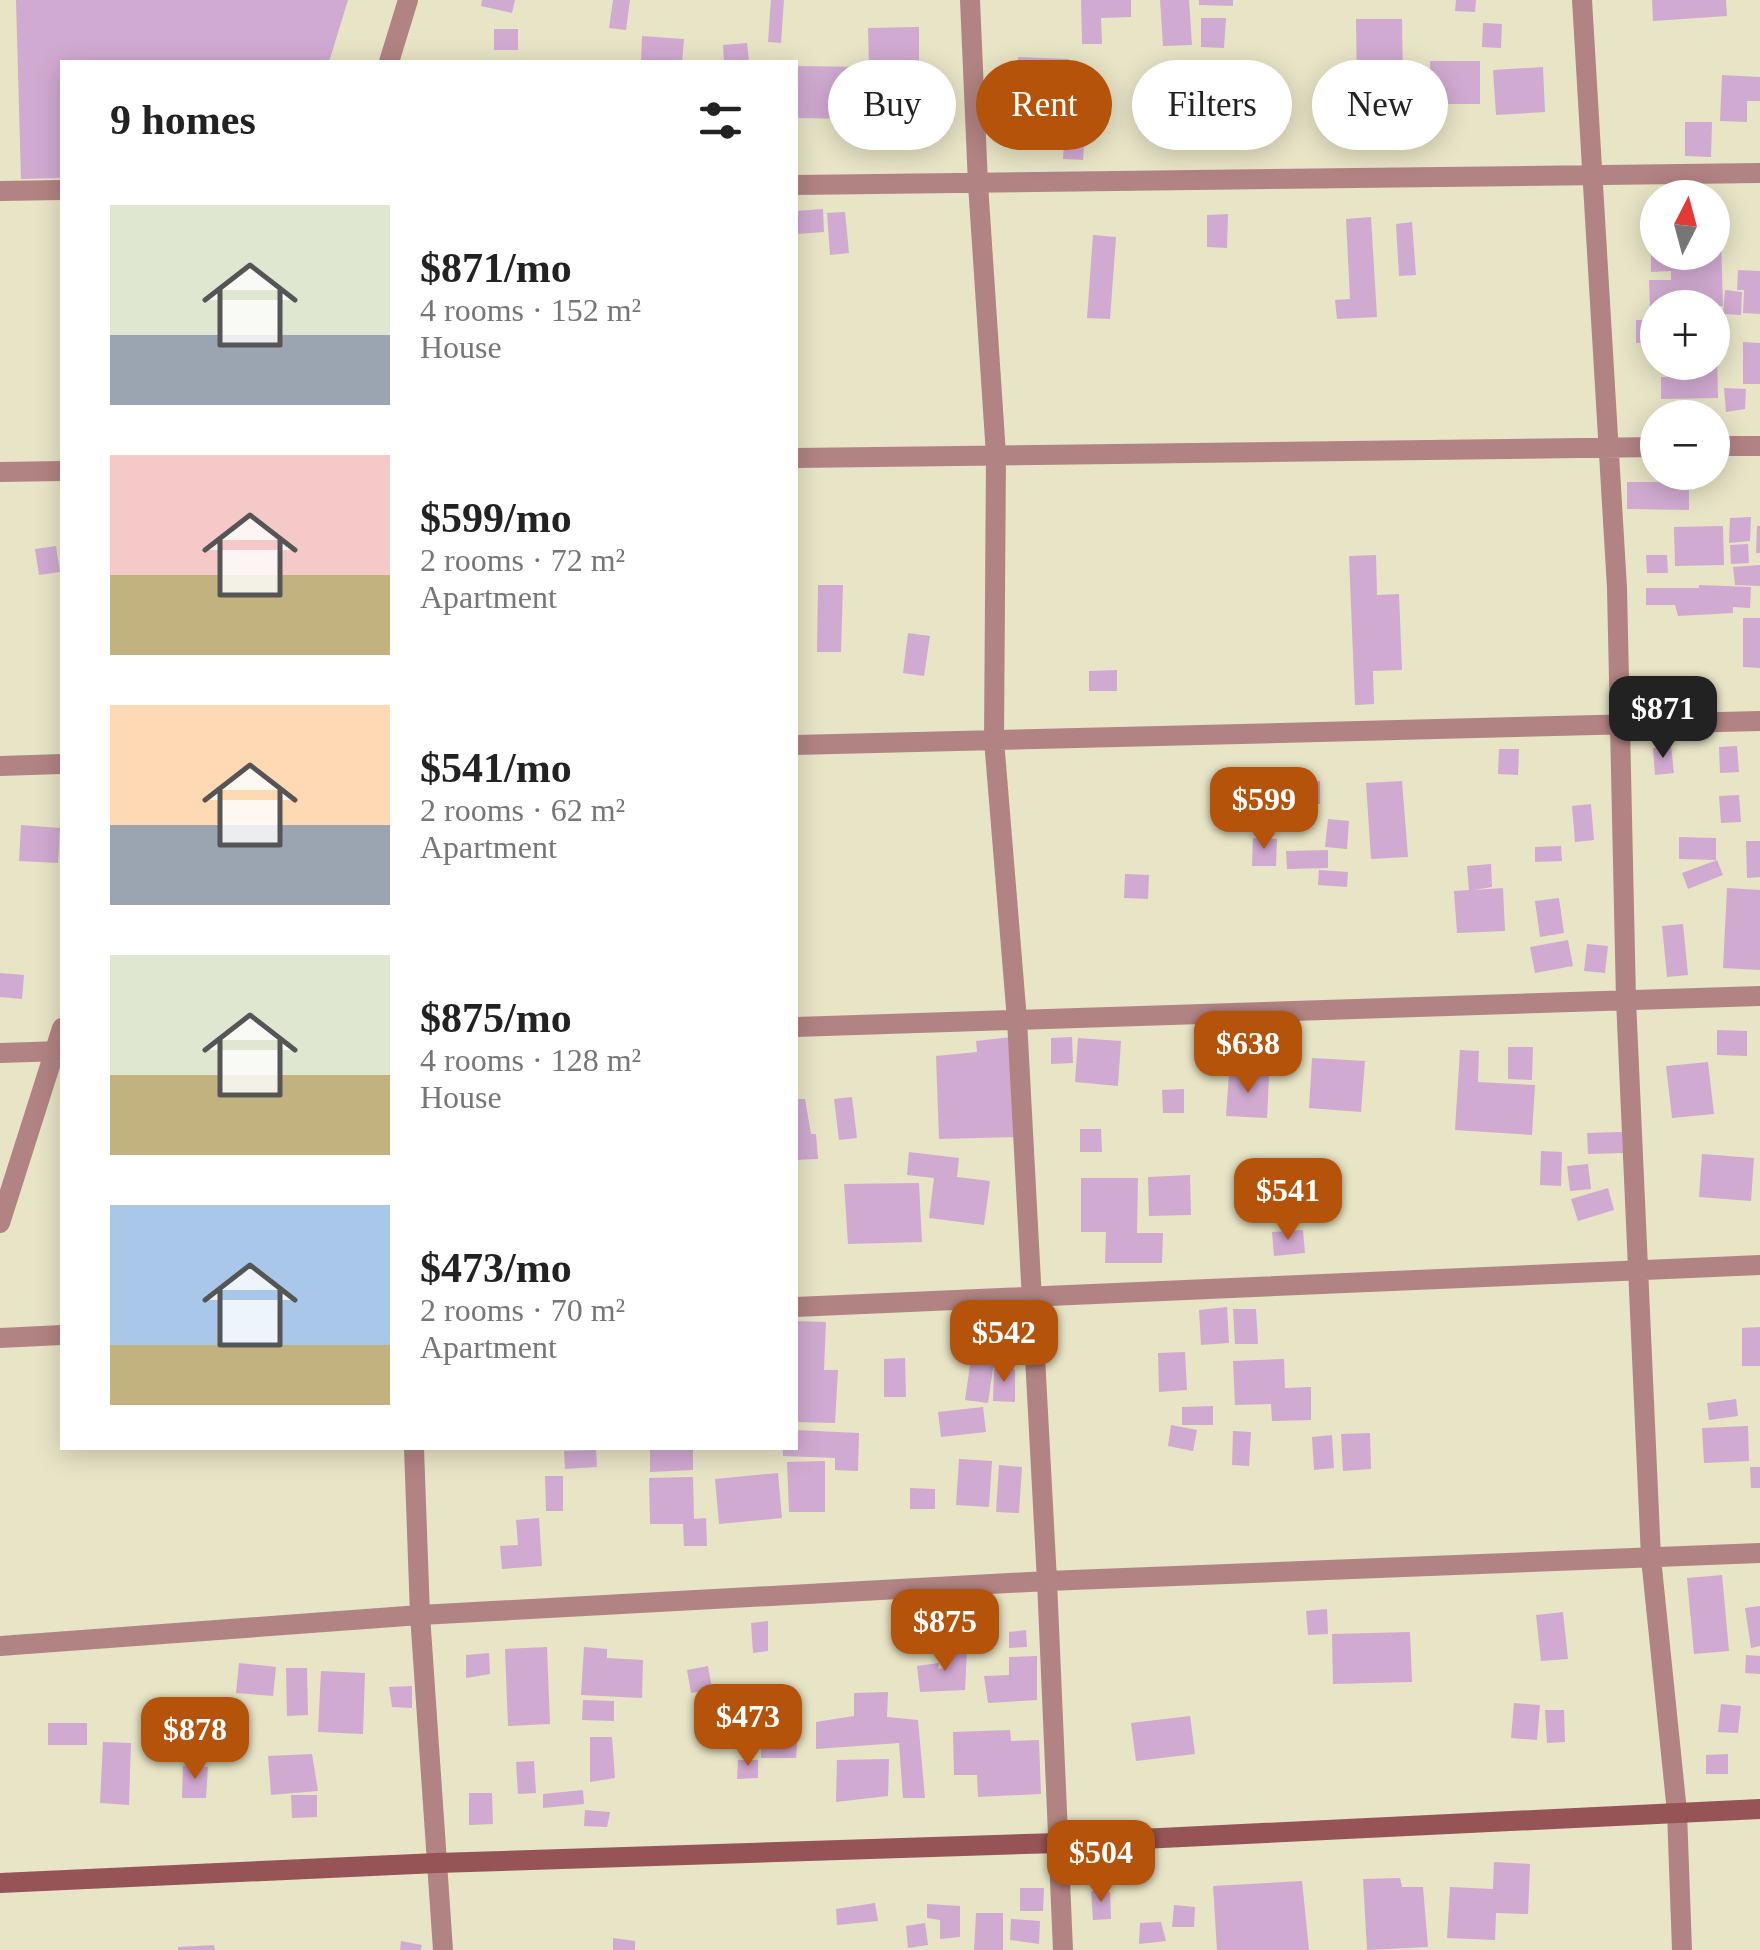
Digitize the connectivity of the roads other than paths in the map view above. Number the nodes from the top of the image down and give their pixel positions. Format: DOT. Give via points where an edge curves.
graph roads {
  1 [pos="408,0"];
  2 [pos="970,0"];
  3 [pos="1582,0"];
  4 [pos="391,60"];
  5 [pos="1760,173"];
  6 [pos="1592,175"];
  7 [pos="978,184"];
  8 [pos="798,185"];
  9 [pos="60,190"];
  10 [pos="0,191"];
  11 [pos="1730,446"];
  12 [pos="1760,446"];
  13 [pos="1608,447"];
  14 [pos="1640,447"];
  15 [pos="996,455"];
  16 [pos="798,458"];
  17 [pos="60,471"];
  18 [pos="0,472"];
  19 [pos="1760,721"];
  20 [pos="1622,724"];
  21 [pos="994,740"];
  22 [pos="798,745"];
  23 [pos="60,764"];
  24 [pos="0,766"];
  25 [pos="1760,996"];
  26 [pos="1626,1000"];
  27 [pos="1017,1020"];
  28 [pos="798,1027"];
  29 [pos="58,1051"];
  30 [pos="0,1053"];
  31 [pos="0,1223"];
  32 [pos="1760,1264"];
  33 [pos="1638,1268"];
  34 [pos="1031,1296"];
  35 [pos="798,1307"];
  36 [pos="60,1336"];
  37 [pos="0,1338"];
  38 [pos="414,1450"];
  39 [pos="1760,1552"];
  40 [pos="1651,1558"];
  41 [pos="1048,1582"];
  42 [pos="420,1615"];
  43 [pos="0,1646"];
  44 [pos="1760,1809"];
  45 [pos="1678,1812"];
  46 [pos="1058,1843"];
  47 [pos="437,1863"];
  48 [pos="0,1883"];
  49 [pos="443,1950"];
  50 [pos="1063,1950"];
  51 [pos="1682,1950"];
  1 -- 4 [label="street"];
  2 -- 7 [label="street"];
  3 -- 6 [label="street"];
  5 -- 6 [label="street"];
  6 -- 7 [label="street"];
  6 -- 13 [label="street"];
  7 -- 8 [label="street"];
  7 -- 15 [label="street"];
  9 -- 10 [label="street"];
  11 -- 12 [label="street"];
  13 -- 14 [label="street"];
  13 -- 15 [label="street"];
  13 -- 20 [label="street"];
  15 -- 16 [label="street"];
  15 -- 21 [label="street"];
  17 -- 18 [label="street"];
  19 -- 20 [label="street"];
  20 -- 21 [label="street"];
  20 -- 26 [label="street"];
  21 -- 22 [label="street"];
  21 -- 27 [label="street"];
  23 -- 24 [label="street"];
  25 -- 26 [label="street"];
  26 -- 27 [label="street"];
  26 -- 33 [label="street"];
  27 -- 28 [label="street"];
  27 -- 34 [label="street"];
  29 -- 30 [label="street"];
  29 -- 31 [label="street"];
  32 -- 33 [label="street"];
  33 -- 34 [label="street"];
  33 -- 40 [label="street"];
  34 -- 35 [label="street"];
  34 -- 41 [label="street"];
  36 -- 37 [label="street"];
  38 -- 42 [label="street"];
  39 -- 40 [label="street"];
  40 -- 41 [label="street"];
  40 -- 45 [label="street"];
  41 -- 42 [label="street"];
  41 -- 46 [label="street"];
  42 -- 43 [label="street"];
  42 -- 47 [label="street"];
  44 -- 45 [label="street"];
  45 -- 46 [label="street"];
  45 -- 51 [label="street"];
  46 -- 47 [label="street"];
  46 -- 50 [label="street"];
  47 -- 48 [label="street"];
  47 -- 49 [label="street"];
}
